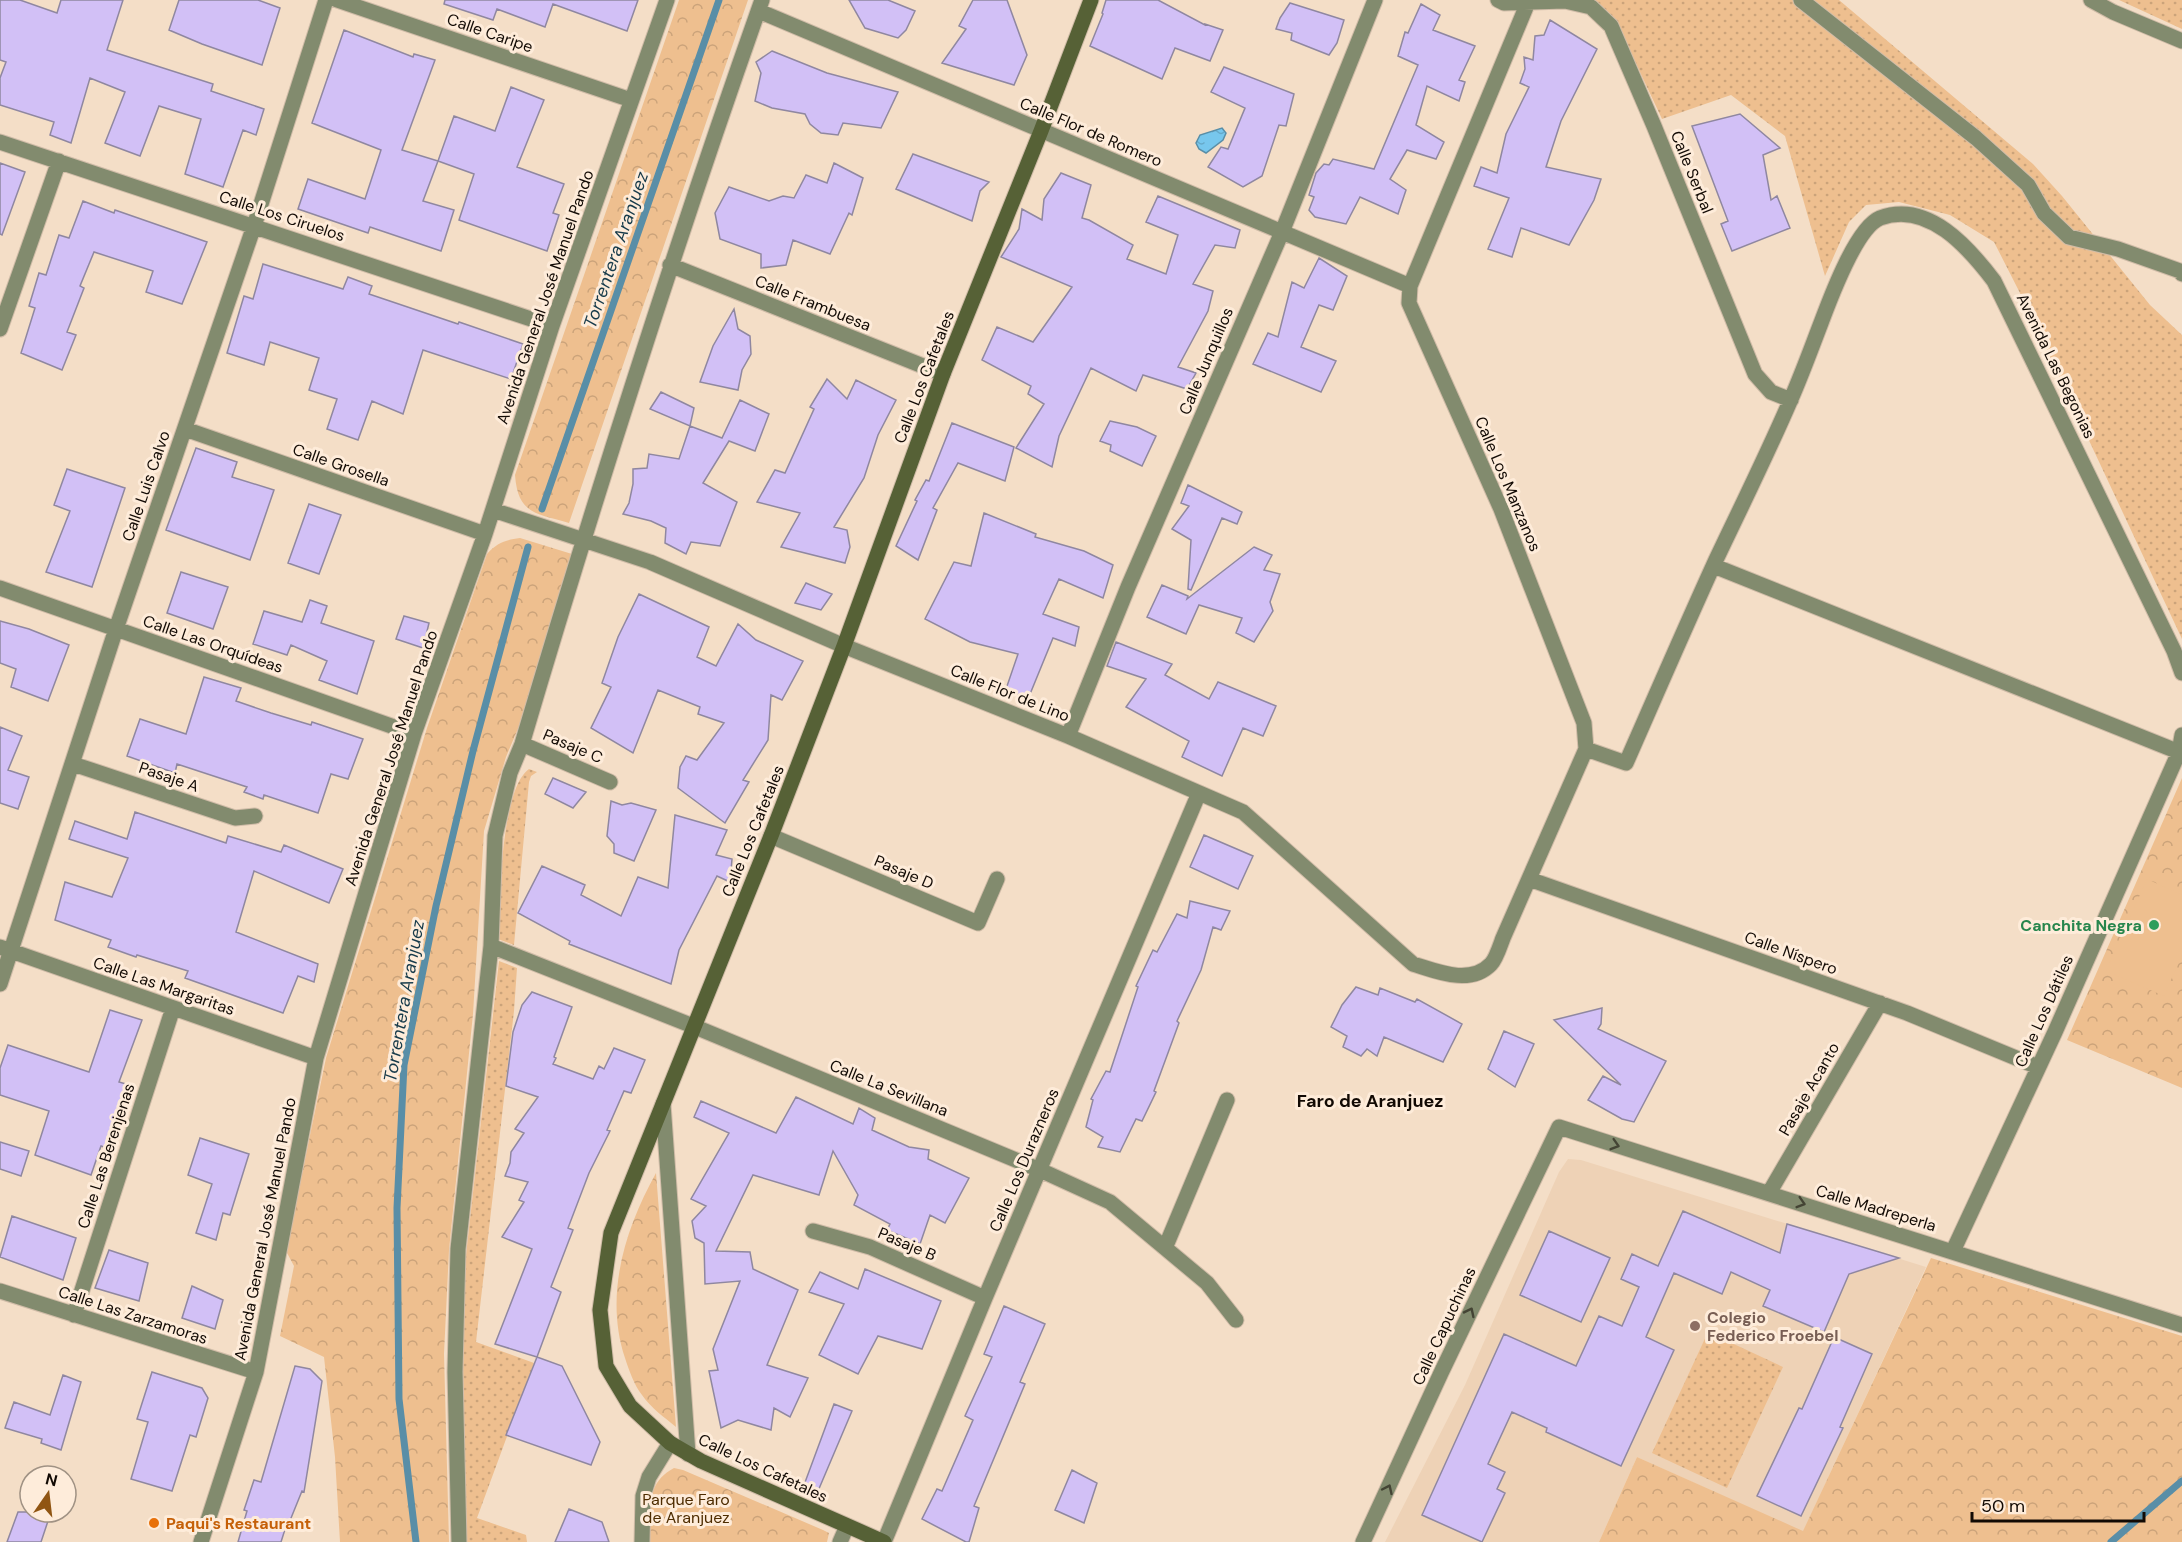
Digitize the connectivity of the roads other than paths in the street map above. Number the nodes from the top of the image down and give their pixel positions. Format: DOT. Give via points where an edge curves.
graph roads {
  1 [pos="326,0"];
  2 [pos="337,0"];
  3 [pos="667,0"];
  4 [pos="1091,0"];
  5 [pos="1374,0"];
  6 [pos="1498,0"];
  7 [pos="1801,0"];
  8 [pos="2091,0"];
  9 [pos="1529,1"];
  10 [pos="761,5"];
  11 [pos="2182,40"];
  12 [pos="631,100"];
  13 [pos="1041,131"];
  14 [pos="0,141"];
  15 [pos="59,161"];
  16 [pos="254,226"];
  17 [pos="1282,232"];
  18 [pos="670,265"];
  19 [pos="2182,274"];
  20 [pos="1410,286"];
  21 [pos="552,326"];
  22 [pos="0,328"];
  23 [pos="943,374"];
  24 [pos="1791,400"];
  25 [pos="184,429"];
  26 [pos="493,510"];
  27 [pos="485,534"];
  28 [pos="582,540"];
  29 [pos="1714,566"];
  30 [pos="0,588"];
  31 [pos="116,629"];
  32 [pos="844,646"];
  33 [pos="2182,673"];
  34 [pos="414,734"];
  35 [pos="2182,735"];
  36 [pos="1068,736"];
  37 [pos="522,744"];
  38 [pos="1586,749"];
  39 [pos="2181,751"];
  40 [pos="73,764"];
  41 [pos="610,782"];
  42 [pos="1198,793"];
  43 [pos="255,816"];
  44 [pos="771,836"];
  45 [pos="997,879"];
  46 [pos="1529,879"];
  47 [pos="491,946"];
  48 [pos="6,949"];
  49 [pos="0,984"];
  50 [pos="1880,1003"];
  51 [pos="173,1008"];
  52 [pos="693,1026"];
  53 [pos="316,1058"];
  54 [pos="2038,1067"];
  55 [pos="1227,1100"];
  56 [pos="663,1104"];
  57 [pos="1559,1127"];
  58 [pos="1040,1170"];
  59 [pos="1769,1193"];
  60 [pos="813,1231"];
  61 [pos="1165,1248"];
  62 [pos="1953,1251"];
  63 [pos="0,1291"];
  64 [pos="985,1298"];
  65 [pos="74,1315"];
  66 [pos="1236,1320"];
  67 [pos="2182,1325"];
  68 [pos="256,1372"];
  69 [pos="670,1443"];
  70 [pos="688,1454"];
  71 [pos="847,1526"];
  72 [pos="201,1542"];
  73 [pos="459,1542"];
  74 [pos="642,1542"];
  75 [pos="840,1542"];
  76 [pos="884,1542"];
  77 [pos="1364,1542"];
  1 -- 16 [label="street, Calle Luis Calvo"];
  2 -- 12 [label="street, Calle Caripe"];
  3 -- 12 [label="street, Avenida General José Manuel Pando"];
  4 -- 13 [label="main road, Calle Los Cafetales"];
  5 -- 17 [label="street, Calle Junquillos"];
  6 -- 9 [label="street, Calle Serbal"];
  7 -- 19 [label="street" via="1976,138 2028,185 2044,213 2069,237 2118,249"];
  8 -- 11 [label="street"];
  9 -- 20 [label="street"];
  9 -- 24 [label="street, Calle Serbal" via="1565,1 1591,7 1611,26 1755,374 1771,392"];
  10 -- 13 [label="street, Calle Flor de Romero"];
  10 -- 18 [label="street"];
  12 -- 21 [label="street, Avenida General José Manuel Pando"];
  13 -- 17 [label="street, Calle Flor de Romero"];
  13 -- 23 [label="main road, Calle Los Cafetales"];
  14 -- 15 [label="street, Calle Los Ciruelos"];
  15 -- 16 [label="street, Calle Los Ciruelos"];
  15 -- 22 [label="street"];
  16 -- 21 [label="street, Calle Los Ciruelos"];
  16 -- 25 [label="street, Calle Luis Calvo"];
  17 -- 20 [label="street, Calle Flor de Romero"];
  17 -- 36 [label="street, Calle Junquillos" via="1128,587"];
  18 -- 23 [label="street, Calle Frambuesa"];
  18 -- 28 [label="street"];
  20 -- 38 [label="street, Calle Los Manzanos" via="1409,303 1501,509 1584,723"];
  21 -- 26 [label="street, Avenida General José Manuel Pando"];
  23 -- 32 [label="main road, Calle Los Cafetales"];
  24 -- 29 [label="street, Avenida Las Begonias"];
  24 -- 33 [label="street, Avenida Las Begonias" via="1833,291 1862,234 1878,219 1896,214 1919,217 1949,232 1972,253 2000,292"];
  25 -- 27 [label="street, Calle Grosella"];
  25 -- 31 [label="street, Calle Luis Calvo"];
  26 -- 27 [label="street, Avenida General José Manuel Pando"];
  26 -- 28 [label="street, Calle Flor de Lino"];
  27 -- 34 [label="street, Avenida General José Manuel Pando"];
  28 -- 32 [label="street, Calle Flor de Lino" via="650,562"];
  28 -- 37 [label="street"];
  29 -- 38 [label="street, Avenida Las Begonias" via="1626,763"];
  29 -- 39 [label="street"];
  30 -- 31 [label="street, Calle Las Orquídeas"];
  31 -- 34 [label="street, Calle Las Orquídeas"];
  31 -- 40 [label="street, Calle Luis Calvo"];
  32 -- 36 [label="street, Calle Flor de Lino"];
  32 -- 44 [label="main road, Calle Los Cafetales"];
  34 -- 53 [label="street, Avenida General José Manuel Pando"];
  35 -- 39 [label="street"];
  36 -- 42 [label="street, Calle Flor de Lino"];
  37 -- 41 [label="street, Pasaje C"];
  37 -- 47 [label="street" via="510,773 495,836"];
  38 -- 46 [label="street"];
  39 -- 54 [label="street, Calle Los Dátiles"];
  40 -- 43 [label="street, Pasaje A" via="234,818"];
  40 -- 48 [label="street, Calle Luis Calvo"];
  42 -- 46 [label="street, Calle Flor de Lino" via="1242,812 1413,964 1446,974 1472,975 1491,964"];
  42 -- 58 [label="street, Calle Los Durazneros"];
  44 -- 45 [label="street, Pasaje D" via="978,923"];
  44 -- 52 [label="main road, Calle Los Cafetales"];
  46 -- 50 [label="street, Calle Níspero"];
  47 -- 52 [label="street, Calle La Sevillana"];
  47 -- 73 [label="street" via="458,1249 454,1372"];
  48 -- 49 [label="street, Calle Luis Calvo"];
  48 -- 51 [label="street, Calle Las Margaritas"];
  50 -- 54 [label="street, Calle Níspero"];
  50 -- 59 [label="street, Pasaje Acanto"];
  51 -- 53 [label="street, Calle Las Margaritas"];
  51 -- 65 [label="street, Calle Las Berenjenas"];
  52 -- 56 [label="main road, Calle Los Cafetales"];
  52 -- 58 [label="street, Calle La Sevillana"];
  53 -- 68 [label="street, Avenida General José Manuel Pando"];
  54 -- 62 [label="street, Calle Los Dátiles"];
  55 -- 61 [label="street"];
  56 -- 69 [label="main road, Calle Los Cafetales" via="611,1233 600,1310 606,1366 630,1406"];
  56 -- 70 [label="street"];
  57 -- 59 [label="street, Calle Madreperla, one-way"];
  77 -- 57 [label="street, Calle Capuchinas, one-way"];
  58 -- 61 [label="street, Calle La Sevillana" via="1110,1202"];
  58 -- 64 [label="street, Calle Los Durazneros"];
  59 -- 62 [label="street, Calle Madreperla, one-way"];
  60 -- 64 [label="street, Pasaje B" via="870,1247"];
  61 -- 66 [label="street, Calle La Sevillana" via="1207,1283"];
  62 -- 67 [label="street, Calle Madreperla"];
  63 -- 65 [label="street, Calle Las Zarzamoras"];
  64 -- 76 [label="street, Calle Los Durazneros"];
  65 -- 68 [label="street, Calle Las Zarzamoras"];
  68 -- 72 [label="street, Avenida General José Manuel Pando"];
  69 -- 70 [label="main road, Calle Los Cafetales"];
  69 -- 74 [label="street" via="649,1477 643,1496"];
  70 -- 71 [label="main road, Calle Los Cafetales"];
  71 -- 75 [label="street"];
  71 -- 76 [label="main road, Calle Los Cafetales"];
}
